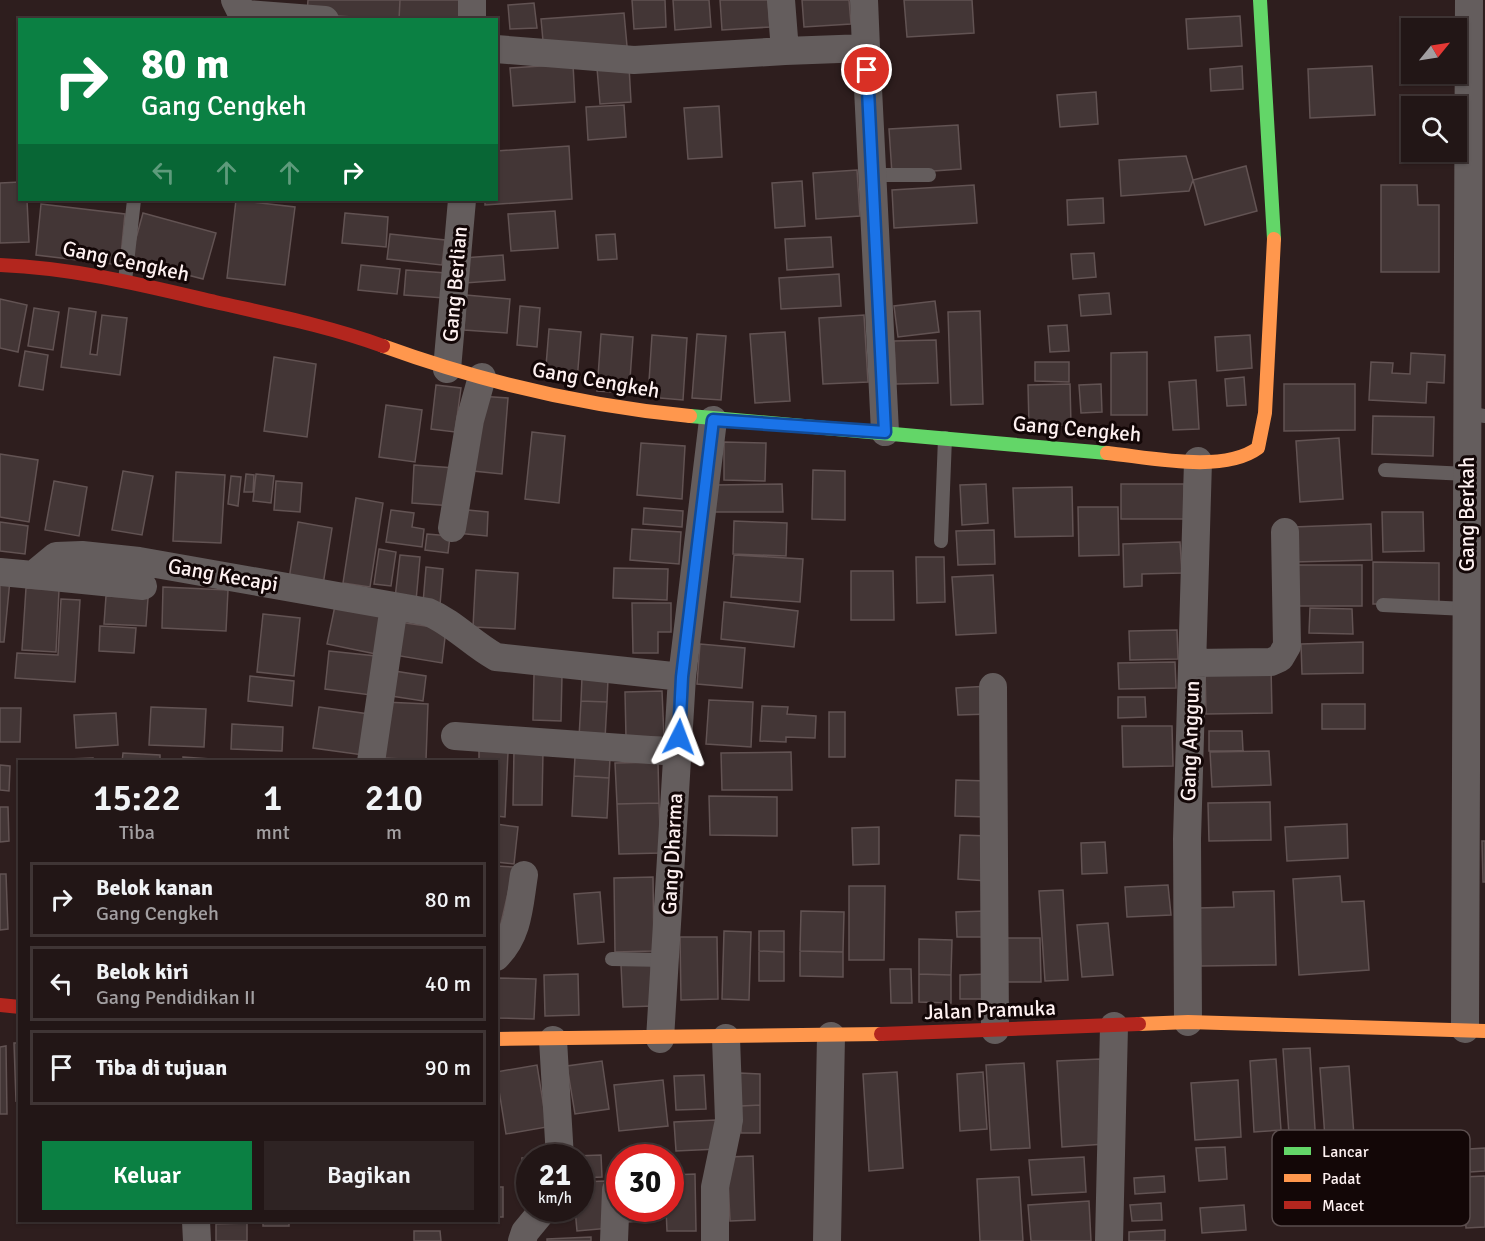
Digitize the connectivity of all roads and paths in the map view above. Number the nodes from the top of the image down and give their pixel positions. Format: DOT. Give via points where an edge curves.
graph roads {
  1 [pos="235,0"];
  2 [pos="472,0"];
  3 [pos="781,0"];
  4 [pos="864,0"];
  5 [pos="1260,0"];
  6 [pos="1469,0"];
  7 [pos="309,18"];
  8 [pos="472,18"];
  9 [pos="866,48"];
  10 [pos="498,49"];
  11 [pos="785,51"];
  12 [pos="873,175"];
  13 [pos="929,175"];
  14 [pos="134,201"];
  15 [pos="462,201"];
  16 [pos="0,265"];
  17 [pos="125,281"];
  18 [pos="447,369"];
  19 [pos="482,377"];
  20 [pos="1476,415"];
  21 [pos="713,420"];
  22 [pos="885,432"];
  23 [pos="945,438"];
  24 [pos="1198,461"];
  25 [pos="1385,470"];
  26 [pos="1467,474"];
  27 [pos="452,528"];
  28 [pos="1285,532"];
  29 [pos="941,541"];
  30 [pos="0,572"];
  31 [pos="33,575"];
  32 [pos="143,586"];
  33 [pos="1383,605"];
  34 [pos="394,606"];
  35 [pos="1466,609"];
  36 [pos="1193,663"];
  37 [pos="682,677"];
  38 [pos="993,687"];
  39 [pos="455,736"];
  40 [pos="678,752"];
  41 [pos="371,760"];
  42 [pos="524,875"];
  43 [pos="498,955"];
  44 [pos="612,958"];
  45 [pos="666,960"];
  46 [pos="0,1005"];
  47 [pos="18,1007"];
  48 [pos="1188,1022"];
  49 [pos="1114,1026"];
  50 [pos="995,1030"];
  51 [pos="1475,1030"];
  52 [pos="831,1036"];
  53 [pos="498,1038"];
  54 [pos="726,1038"];
  55 [pos="660,1039"];
  56 [pos="553,1040"];
  57 [pos="559,1144"];
  58 [pos="196,1222"];
  59 [pos="533,1222"];
  60 [pos="615,1222"];
  61 [pos="197,1241"];
  62 [pos="522,1241"];
  63 [pos="614,1241"];
  64 [pos="715,1241"];
  65 [pos="826,1241"];
  66 [pos="1109,1241"];
  1 -- 7 [label="street" via="240,10 248,14"];
  2 -- 8 [label="street"];
  3 -- 11 [label="street"];
  4 -- 9 [label="street"];
  5 -- 24 [label="street, Gang Cengkeh" via="1275,226 1264,421 1258,448 1251,454 1232,461"];
  6 -- 20 [label="street, Gang Berkah"];
  9 -- 11 [label="street"];
  9 -- 12 [label="street"];
  10 -- 11 [label="street" via="634,60"];
  12 -- 13 [label="lane"];
  12 -- 22 [label="street"];
  14 -- 17 [label="lane"];
  15 -- 18 [label="street, Gang Berlian"];
  16 -- 17 [label="street, Gang Cengkeh" via="52,267"];
  17 -- 18 [label="street, Gang Cengkeh" via="342,331"];
  18 -- 19 [label="street, Gang Cengkeh"];
  19 -- 21 [label="street, Gang Cengkeh" via="539,392"];
  19 -- 27 [label="street" via="470,420"];
  20 -- 26 [label="street, Gang Berkah"];
  21 -- 22 [label="street, Gang Cengkeh"];
  21 -- 37 [label="street, Gang Dharma"];
  22 -- 23 [label="street, Gang Cengkeh"];
  23 -- 24 [label="street, Gang Cengkeh"];
  23 -- 29 [label="lane"];
  24 -- 36 [label="street, Gang Anggun"];
  25 -- 26 [label="lane"];
  26 -- 35 [label="street, Gang Berkah"];
  28 -- 36 [label="street" via="1287,646 1280,658 1271,662"];
  30 -- 31 [label="street"];
  31 -- 32 [label="street"];
  31 -- 34 [label="street, Gang Kecapi" via="56,556 82,555 139,561"];
  33 -- 35 [label="lane"];
  34 -- 37 [label="street, Gang Kecapi" via="428,612 448,621 496,657"];
  34 -- 41 [label="street"];
  35 -- 51 [label="street, Gang Berkah"];
  36 -- 48 [label="street, Gang Anggun" via="1187,839"];
  37 -- 40 [label="street, Gang Dharma"];
  38 -- 50 [label="street"];
  39 -- 40 [label="street"];
  40 -- 45 [label="street, Gang Dharma"];
  42 -- 43 [label="street" via="515,932"];
  44 -- 45 [label="lane"];
  45 -- 55 [label="street, Gang Dharma"];
  46 -- 47 [label="street"];
  48 -- 49 [label="street, Jalan Pramuka"];
  48 -- 51 [label="street, Jalan Pramuka"];
  49 -- 50 [label="street, Jalan Pramuka"];
  49 -- 66 [label="street"];
  50 -- 52 [label="street, Jalan Pramuka"];
  52 -- 54 [label="street, Jalan Pramuka"];
  52 -- 65 [label="street"];
  53 -- 56 [label="street, Jalan Pramuka"];
  54 -- 55 [label="street, Jalan Pramuka"];
  54 -- 64 [label="street" via="729,1120 715,1187"];
  55 -- 56 [label="street, Jalan Pramuka"];
  56 -- 57 [label="street"];
  58 -- 61 [label="street"];
  59 -- 62 [label="street"];
  60 -- 63 [label="street"];
}
